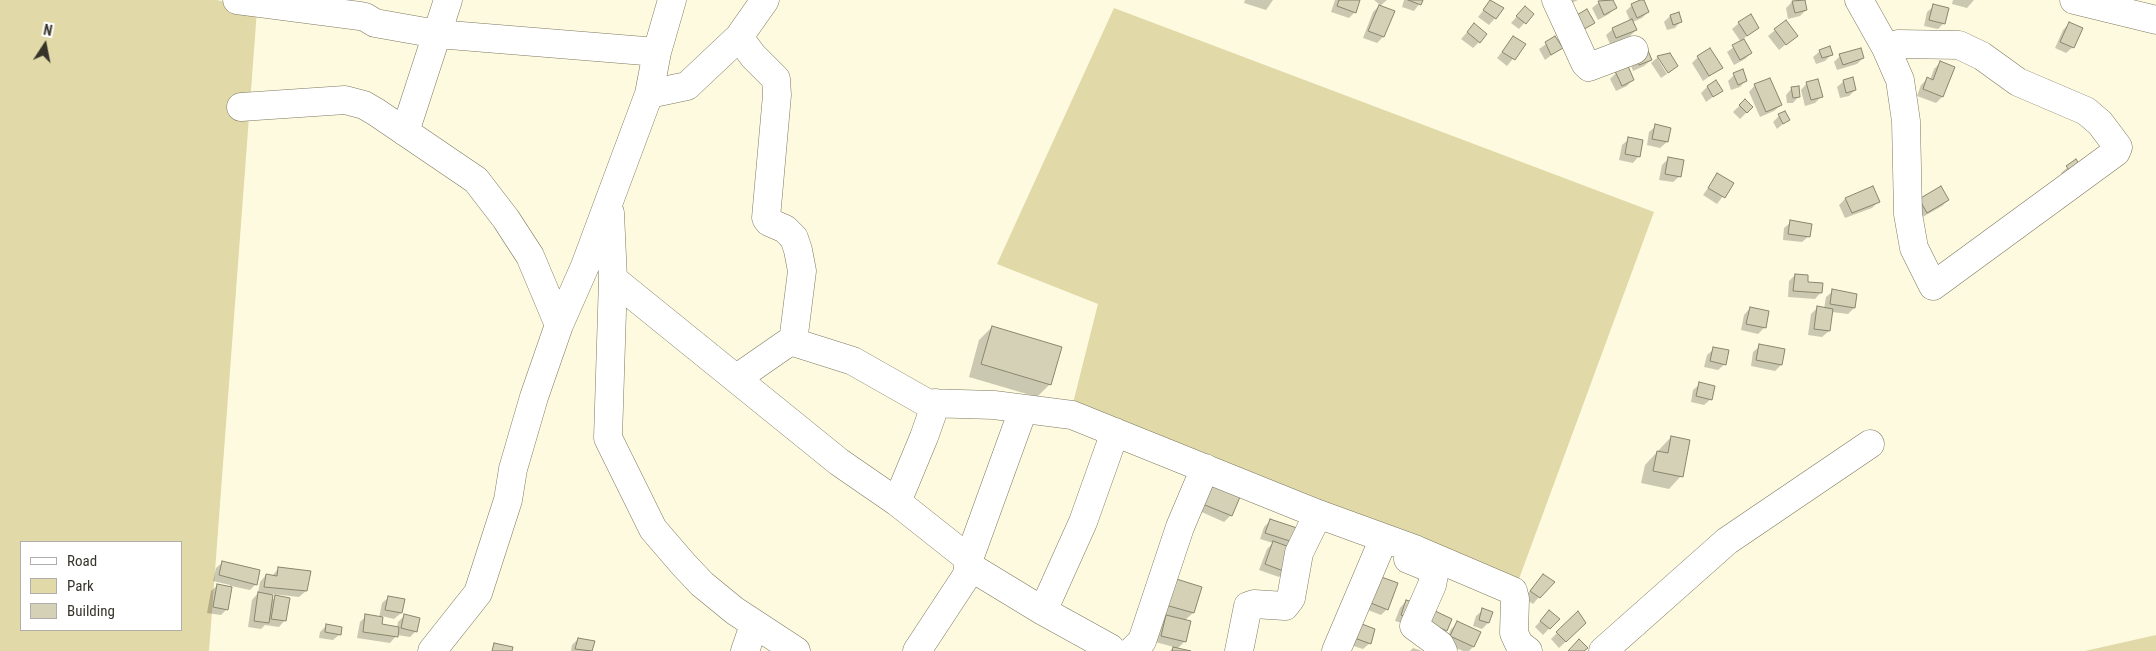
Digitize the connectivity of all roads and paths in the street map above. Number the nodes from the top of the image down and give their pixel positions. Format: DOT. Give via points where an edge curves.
graph roads {
  1 [pos="448,0"];
  2 [pos="672,0"];
  3 [pos="765,0"];
  4 [pos="1556,0"];
  5 [pos="1859,0"];
  6 [pos="2074,0"];
  7 [pos="244,1"];
  8 [pos="366,8"];
  9 [pos="2156,20"];
  10 [pos="437,34"];
  11 [pos="739,37"];
  12 [pos="1886,48"];
  13 [pos="1634,50"];
  14 [pos="657,52"];
  15 [pos="649,94"];
  16 [pos="241,107"];
  17 [pos="405,132"];
  18 [pos="609,199"];
  19 [pos="613,279"];
  20 [pos="559,325"];
  21 [pos="793,342"];
  22 [pos="737,378"];
  23 [pos="936,403"];
  24 [pos="1023,410"];
  25 [pos="1115,432"];
  26 [pos="1870,444"];
  27 [pos="1205,468"];
  28 [pos="897,502"];
  29 [pos="1318,514"];
  30 [pos="1384,538"];
  31 [pos="969,562"];
  32 [pos="1043,611"];
  33 [pos="754,625"];
  34 [pos="432,651"];
  35 [pos="745,651"];
  36 [pos="796,651"];
  37 [pos="917,651"];
  38 [pos="1113,651"];
  39 [pos="1132,651"];
  40 [pos="1239,651"];
  41 [pos="1336,651"];
  42 [pos="1443,651"];
  43 [pos="1528,651"];
  44 [pos="1602,651"];
  1 -- 10 [label="street"];
  2 -- 14 [label="street"];
  3 -- 11 [label="street"];
  4 -- 13 [label="street" via="1589,67"];
  5 -- 12 [label="street"];
  6 -- 9 [label="street"];
  7 -- 8 [label="street"];
  8 -- 10 [label="street" via="375,23"];
  10 -- 14 [label="street"];
  10 -- 17 [label="street"];
  11 -- 15 [label="street" via="687,86"];
  11 -- 21 [label="street" via="776,79 766,218 785,229 794,238 798,250 802,271"];
  12 -- 12 [label="street" via="1898,44 1959,46 1982,56 2018,82 2086,111 2118,146 2116,152 1933,286 1914,248 1908,214 1906,121 1900,80"];
  14 -- 15 [label="street"];
  15 -- 18 [label="street"];
  16 -- 17 [label="street" via="345,100 364,105"];
  17 -- 20 [label="street" via="476,180 530,256"];
  18 -- 19 [label="street"];
  18 -- 20 [label="street"];
  19 -- 22 [label="street"];
  19 -- 33 [label="street" via="608,438 653,529 702,584"];
  20 -- 34 [label="street" via="534,397 513,469 508,500 478,592"];
  21 -- 22 [label="street"];
  21 -- 23 [label="street" via="853,361 927,402"];
  22 -- 28 [label="street" via="839,462"];
  23 -- 24 [label="street" via="994,405"];
  23 -- 28 [label="street"];
  24 -- 25 [label="street" via="1072,415"];
  24 -- 31 [label="street"];
  25 -- 27 [label="street"];
  25 -- 32 [label="street" via="1083,522"];
  26 -- 44 [label="street" via="1727,541"];
  27 -- 29 [label="street"];
  27 -- 39 [label="street" via="1180,527 1142,641"];
  28 -- 31 [label="street"];
  29 -- 30 [label="street"];
  29 -- 40 [label="street" via="1299,553 1291,598 1285,606 1248,606"];
  30 -- 41 [label="street"];
  30 -- 42 [label="street" via="1391,552 1435,570 1414,626 1440,645"];
  30 -- 43 [label="street" via="1514,591 1514,633 1519,644"];
  31 -- 32 [label="street"];
  31 -- 37 [label="street" via="967,575"];
  32 -- 38 [label="street"];
  33 -- 35 [label="street"];
  33 -- 36 [label="street"];
}
